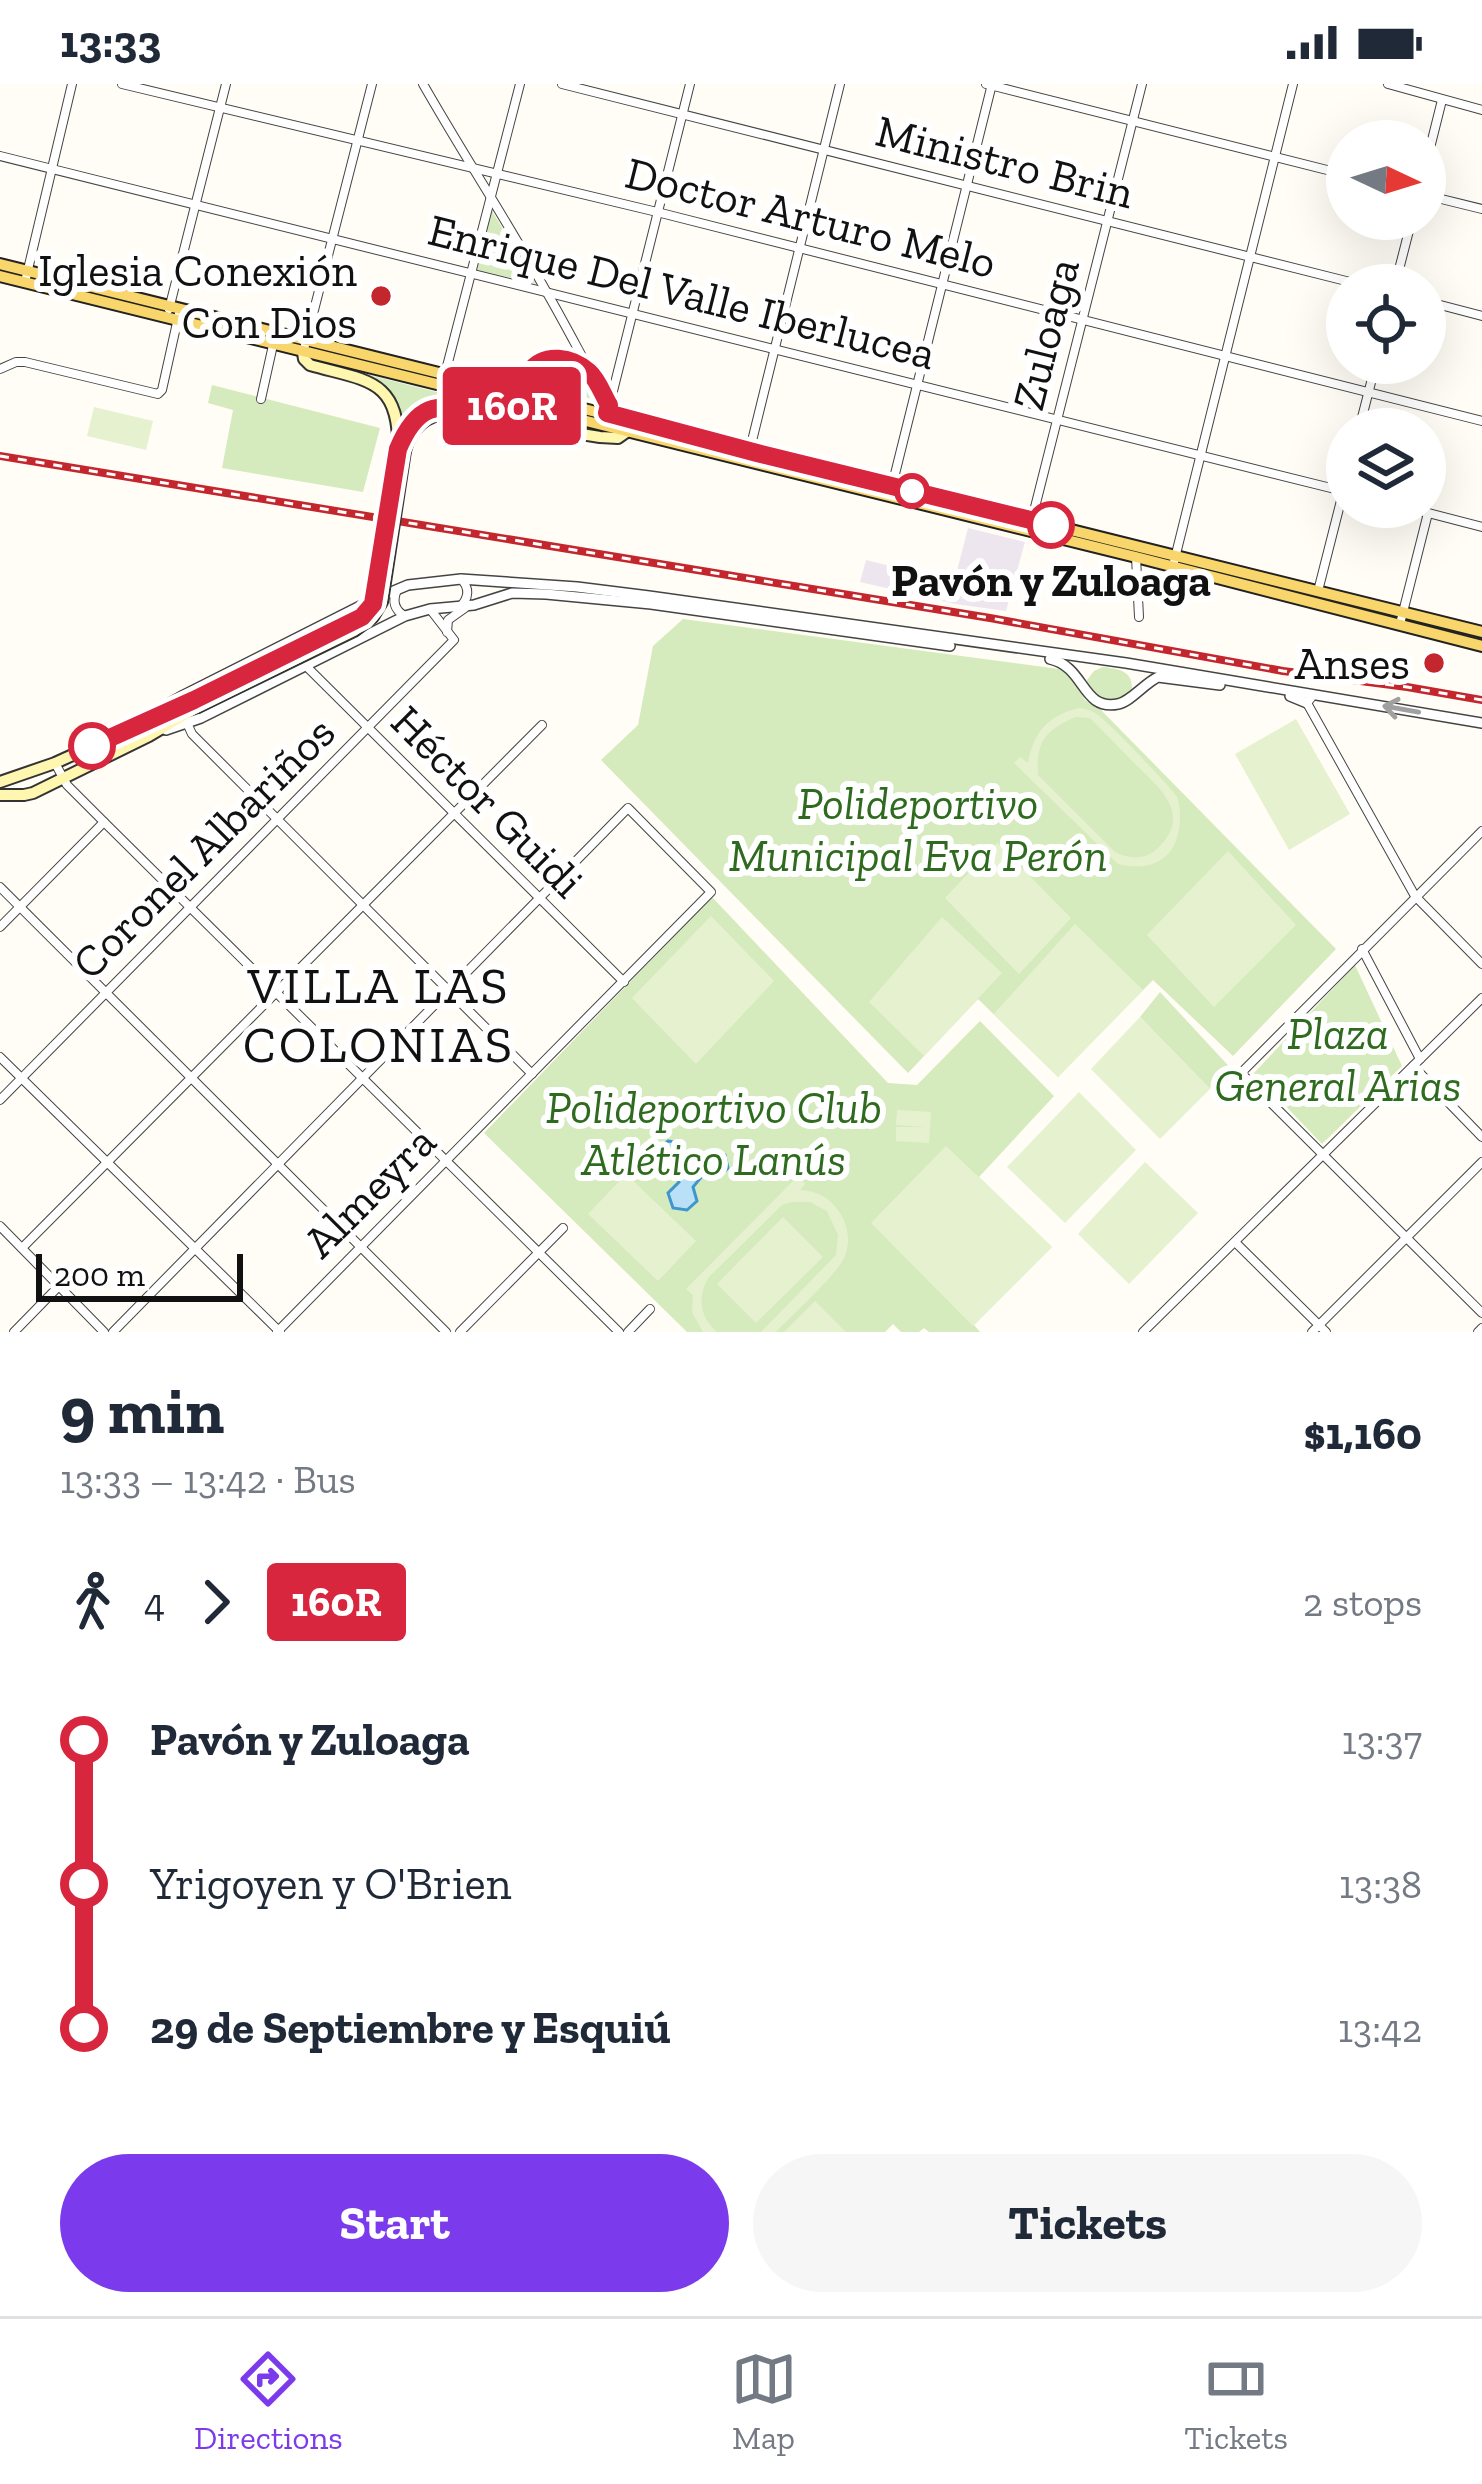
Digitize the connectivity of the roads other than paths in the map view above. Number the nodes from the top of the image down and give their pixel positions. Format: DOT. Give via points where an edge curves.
graph roads {
  1 [pos="72,84"];
  2 [pos="122,84"];
  3 [pos="226,84"];
  4 [pos="372,84"];
  5 [pos="423,84"];
  6 [pos="520,84"];
  7 [pos="562,84"];
  8 [pos="690,84"];
  9 [pos="840,84"];
  10 [pos="990,84"];
  11 [pos="1142,84"];
  12 [pos="1293,84"];
  13 [pos="1388,84"];
  14 [pos="1442,100"];
  15 [pos="220,108"];
  16 [pos="1482,110"];
  17 [pos="682,115"];
  18 [pos="1437,120"];
  19 [pos="1132,121"];
  20 [pos="357,142"];
  21 [pos="823,150"];
  22 [pos="0,156"];
  23 [pos="1275,157"];
  24 [pos="470,167"];
  25 [pos="51,169"];
  26 [pos="1326,170"];
  27 [pos="498,173"];
  28 [pos="966,187"];
  29 [pos="492,198"];
  30 [pos="1446,200"];
  31 [pos="195,204"];
  32 [pos="1482,209"];
  33 [pos="657,212"];
  34 [pos="1107,221"];
  35 [pos="333,238"];
  36 [pos="798,249"];
  37 [pos="1250,256"];
  38 [pos="0,263"];
  39 [pos="473,273"];
  40 [pos="0,276"];
  41 [pos="26,276"];
  42 [pos="1326,276"];
  43 [pos="942,284"];
  44 [pos="546,291"];
  45 [pos="1446,307"];
  46 [pos="632,312"];
  47 [pos="173,314"];
  48 [pos="1482,316"];
  49 [pos="1083,320"];
  50 [pos="273,345"];
  51 [pos="304,346"];
  52 [pos="775,348"];
  53 [pos="1226,356"];
  54 [pos="0,369"];
  55 [pos="590,373"];
  56 [pos="446,374"];
  57 [pos="916,384"];
  58 [pos="1371,384"];
  59 [pos="1369,392"];
  60 [pos="512,396"];
  61 [pos="261,399"];
  62 [pos="1365,408"];
  63 [pos="606,414"];
  64 [pos="499,416"];
  65 [pos="1057,419"];
  66 [pos="1482,421"];
  67 [pos="628,431"];
  68 [pos="592,436"];
  69 [pos="398,449"];
  70 [pos="749,451"];
  71 [pos="1200,454"];
  72 [pos="1326,487"];
  73 [pos="891,491"];
  74 [pos="1446,518"];
  75 [pos="1031,525"];
  76 [pos="1482,527"];
  77 [pos="1335,528"];
  78 [pos="1424,528"];
  79 [pos="1136,556"];
  80 [pos="1174,561"];
  81 [pos="461,579"];
  82 [pos="398,589"];
  83 [pos="1318,591"];
  84 [pos="463,607"];
  85 [pos="430,609"];
  86 [pos="405,616"];
  87 [pos="1139,616"];
  88 [pos="1402,618"];
  89 [pos="1482,632"];
  90 [pos="451,637"];
  91 [pos="1482,646"];
  92 [pos="1094,659"];
  93 [pos="1126,663"];
  94 [pos="307,665"];
  95 [pos="1083,687"];
  96 [pos="1135,692"];
  97 [pos="1319,695"];
  98 [pos="1307,703"];
  99 [pos="195,704"];
  100 [pos="187,723"];
  101 [pos="1482,723"];
  102 [pos="542,725"];
  103 [pos="368,727"];
  104 [pos="128,728"];
  105 [pos="149,736"];
  106 [pos="55,764"];
  107 [pos="63,778"];
  108 [pos="0,782"];
  109 [pos="0,794"];
  110 [pos="454,813"];
  111 [pos="278,819"];
  112 [pos="104,822"];
  113 [pos="1482,831"];
  114 [pos="0,887"];
  115 [pos="1415,896"];
  116 [pos="539,898"];
  117 [pos="363,904"];
  118 [pos="190,907"];
  119 [pos="20,908"];
  120 [pos="0,927"];
  121 [pos="1362,949"];
  122 [pos="1482,964"];
  123 [pos="624,982"];
  124 [pos="448,989"];
  125 [pos="106,992"];
  126 [pos="276,993"];
  127 [pos="1482,998"];
  128 [pos="0,1057"];
  129 [pos="1417,1062"];
  130 [pos="532,1074"];
  131 [pos="21,1078"];
  132 [pos="361,1078"];
  133 [pos="191,1079"];
  134 [pos="0,1100"];
  135 [pos="1482,1137"];
  136 [pos="1322,1154"];
  137 [pos="446,1161"];
  138 [pos="106,1162"];
  139 [pos="277,1162"];
  140 [pos="1482,1162"];
  141 [pos="0,1226"];
  142 [pos="562,1228"];
  143 [pos="1406,1237"];
  144 [pos="1235,1242"];
  145 [pos="194,1246"];
  146 [pos="361,1247"];
  147 [pos="22,1248"];
  148 [pos="538,1253"];
  149 [pos="59,1286"];
  150 [pos="650,1309"];
  151 [pos="1482,1313"];
  152 [pos="1319,1330"];
  153 [pos="1147,1331"];
  154 [pos="14,1332"];
  155 [pos="108,1332"];
  156 [pos="278,1332"];
  157 [pos="446,1332"];
  158 [pos="460,1332"];
  159 [pos="619,1332"];
  160 [pos="628,1332"];
  1 -- 25 [label="street"];
  2 -- 15 [label="street, Doctor Arturo Melo"];
  3 -- 15 [label="street"];
  4 -- 20 [label="street"];
  5 -- 24 [label="street"];
  6 -- 27 [label="street"];
  7 -- 17 [label="street, Ministro Brin"];
  8 -- 17 [label="street"];
  9 -- 21 [label="street"];
  10 -- 19 [label="street"];
  10 -- 28 [label="street"];
  11 -- 19 [label="street, Zuloaga"];
  12 -- 23 [label="street"];
  13 -- 14 [label="street"];
  14 -- 16 [label="street"];
  14 -- 18 [label="street"];
  15 -- 20 [label="street, Doctor Arturo Melo"];
  15 -- 31 [label="street"];
  17 -- 21 [label="street, Ministro Brin"];
  17 -- 33 [label="street"];
  19 -- 23 [label="street"];
  19 -- 34 [label="street, Zuloaga"];
  20 -- 24 [label="street, Doctor Arturo Melo"];
  20 -- 35 [label="street"];
  21 -- 28 [label="street, Ministro Brin"];
  21 -- 36 [label="street"];
  22 -- 25 [label="street, Enrique Del Valle Iberlucea"];
  23 -- 26 [label="street"];
  23 -- 37 [label="street"];
  24 -- 27 [label="street, Doctor Arturo Melo"];
  24 -- 29 [label="street"];
  25 -- 31 [label="street, Enrique Del Valle Iberlucea"];
  25 -- 41 [label="street"];
  27 -- 29 [label="street"];
  27 -- 33 [label="street, Doctor Arturo Melo"];
  28 -- 34 [label="street, Ministro Brin"];
  28 -- 43 [label="street"];
  29 -- 39 [label="street"];
  29 -- 44 [label="street"];
  30 -- 32 [label="street"];
  31 -- 35 [label="street, Enrique Del Valle Iberlucea"];
  31 -- 47 [label="street"];
  33 -- 36 [label="street, Doctor Arturo Melo"];
  33 -- 46 [label="street"];
  34 -- 37 [label="street, Ministro Brin"];
  34 -- 49 [label="street, Zuloaga"];
  35 -- 39 [label="street, Enrique Del Valle Iberlucea"];
  35 -- 51 [label="street"];
  36 -- 43 [label="street, Doctor Arturo Melo"];
  36 -- 52 [label="street"];
  37 -- 42 [label="street, Ministro Brin"];
  37 -- 53 [label="street"];
  38 -- 41 [label="main road"];
  39 -- 44 [label="street, Enrique Del Valle Iberlucea"];
  39 -- 56 [label="street"];
  40 -- 41 [label="main road"];
  41 -- 47 [label="main road"];
  43 -- 49 [label="street, Doctor Arturo Melo"];
  43 -- 57 [label="street"];
  44 -- 46 [label="street, Enrique Del Valle Iberlucea"];
  44 -- 55 [label="street"];
  45 -- 48 [label="street"];
  46 -- 52 [label="street, Enrique Del Valle Iberlucea"];
  46 -- 63 [label="street"];
  47 -- 50 [label="main road"];
  47 -- 51 [label="main road"];
  47 -- 54 [label="street" via="158,394 25,362"];
  49 -- 53 [label="street, Doctor Arturo Melo"];
  49 -- 65 [label="street, Zuloaga"];
  50 -- 51 [label="main road"];
  50 -- 61 [label="street"];
  51 -- 56 [label="main road"];
  51 -- 60 [label="main road"];
  51 -- 69 [label="main road" via="310,364 382,389 396,416"];
  52 -- 57 [label="street, Enrique Del Valle Iberlucea"];
  52 -- 70 [label="street"];
  53 -- 59 [label="street, Doctor Arturo Melo"];
  53 -- 71 [label="street"];
  55 -- 60 [label="main road" via="543,360"];
  55 -- 63 [label="street"];
  56 -- 60 [label="main road"];
  57 -- 65 [label="street, Enrique Del Valle Iberlucea"];
  57 -- 73 [label="street"];
  58 -- 59 [label="street"];
  59 -- 62 [label="street"];
  59 -- 66 [label="street, Doctor Arturo Melo"];
  60 -- 63 [label="main road"];
  60 -- 64 [label="main road"];
  63 -- 67 [label="main road"];
  63 -- 68 [label="street"];
  63 -- 70 [label="main road"];
  64 -- 68 [label="main road"];
  64 -- 69 [label="main road" via="432,409"];
  64 -- 99 [label="main road, bridge" via="438,414 411,434 382,602 368,622"];
  65 -- 71 [label="street, Enrique Del Valle Iberlucea"];
  65 -- 75 [label="street, Zuloaga"];
  67 -- 68 [label="main road"];
  67 -- 73 [label="main road"];
  69 -- 99 [label="main road, bridge" via="369,610"];
  70 -- 73 [label="main road"];
  71 -- 72 [label="street, Enrique Del Valle Iberlucea"];
  71 -- 80 [label="street"];
  73 -- 75 [label="main road"];
  74 -- 76 [label="street"];
  75 -- 79 [label="main road"];
  75 -- 80 [label="main road"];
  77 -- 83 [label="street"];
  78 -- 88 [label="street"];
  79 -- 80 [label="main road"];
  79 -- 87 [label="street"];
  80 -- 83 [label="main road"];
  80 -- 88 [label="main road"];
  81 -- 82 [label="street"];
  81 -- 84 [label="street"];
  81 -- 92 [label="street" via="577,586"];
  82 -- 86 [label="street" via="395,607"];
  82 -- 104 [label="street"];
  83 -- 88 [label="main road"];
  84 -- 85 [label="street"];
  84 -- 90 [label="street, Coronel Albariños" via="448,620"];
  84 -- 95 [label="street" via="523,592 651,604 1054,659"];
  85 -- 86 [label="street"];
  85 -- 90 [label="street"];
  86 -- 94 [label="street"];
  88 -- 89 [label="main road"];
  88 -- 91 [label="main road"];
  90 -- 103 [label="street, Coronel Albariños"];
  92 -- 93 [label="street"];
  92 -- 95 [label="street"];
  93 -- 96 [label="street"];
  93 -- 97 [label="street"];
  94 -- 100 [label="street"];
  94 -- 103 [label="street, Héctor Guidi"];
  95 -- 96 [label="street" via="1095,700 1118,704"];
  96 -- 98 [label="street" via="1158,677"];
  97 -- 98 [label="street"];
  101 -- 97 [label="street, one-way"];
  98 -- 115 [label="street"];
  99 -- 104 [label="main road"];
  99 -- 105 [label="main road"];
  100 -- 105 [label="street"];
  100 -- 111 [label="street"];
  102 -- 110 [label="street"];
  103 -- 110 [label="street, Héctor Guidi"];
  103 -- 111 [label="street, Coronel Albariños"];
  104 -- 106 [label="main road"];
  105 -- 107 [label="main road"];
  106 -- 107 [label="street"];
  106 -- 108 [label="main road"];
  107 -- 109 [label="main road" via="33,793"];
  107 -- 112 [label="street"];
  110 -- 116 [label="street, Héctor Guidi"];
  110 -- 117 [label="street"];
  111 -- 117 [label="street"];
  111 -- 118 [label="street, Coronel Albariños"];
  112 -- 118 [label="street"];
  112 -- 119 [label="street"];
  113 -- 115 [label="street"];
  114 -- 119 [label="street"];
  115 -- 121 [label="street"];
  115 -- 122 [label="street"];
  116 -- 123 [label="street, Héctor Guidi"];
  116 -- 123 [label="street, Almeyra" via="628,808 711,892"];
  116 -- 124 [label="street"];
  117 -- 124 [label="street"];
  117 -- 126 [label="street"];
  118 -- 125 [label="street, Coronel Albariños"];
  118 -- 126 [label="street"];
  119 -- 120 [label="street"];
  119 -- 125 [label="street"];
  121 -- 129 [label="street"];
  121 -- 136 [label="street" via="1241,1073"];
  123 -- 130 [label="street, Almeyra"];
  124 -- 130 [label="street"];
  124 -- 132 [label="street"];
  125 -- 131 [label="street, Coronel Albariños"];
  125 -- 133 [label="street"];
  126 -- 132 [label="street"];
  126 -- 133 [label="street"];
  127 -- 129 [label="street"];
  128 -- 131 [label="street"];
  129 -- 135 [label="street"];
  129 -- 136 [label="street"];
  130 -- 137 [label="street, Almeyra"];
  131 -- 134 [label="street, Coronel Albariños"];
  131 -- 138 [label="street"];
  132 -- 137 [label="street"];
  132 -- 139 [label="street"];
  133 -- 138 [label="street"];
  133 -- 139 [label="street"];
  136 -- 143 [label="street"];
  136 -- 144 [label="street"];
  137 -- 146 [label="street, Almeyra"];
  137 -- 148 [label="street"];
  138 -- 145 [label="street"];
  138 -- 147 [label="street"];
  139 -- 145 [label="street"];
  139 -- 146 [label="street"];
  140 -- 143 [label="street"];
  141 -- 147 [label="street"];
  142 -- 148 [label="street"];
  143 -- 151 [label="street"];
  143 -- 152 [label="street"];
  144 -- 152 [label="street"];
  144 -- 153 [label="street"];
  145 -- 155 [label="street"];
  145 -- 156 [label="street"];
  146 -- 156 [label="street, Almeyra"];
  146 -- 157 [label="street"];
  147 -- 149 [label="street"];
  148 -- 158 [label="street"];
  148 -- 159 [label="street"];
  149 -- 154 [label="street"];
  149 -- 155 [label="street"];
  150 -- 160 [label="street"];
}
